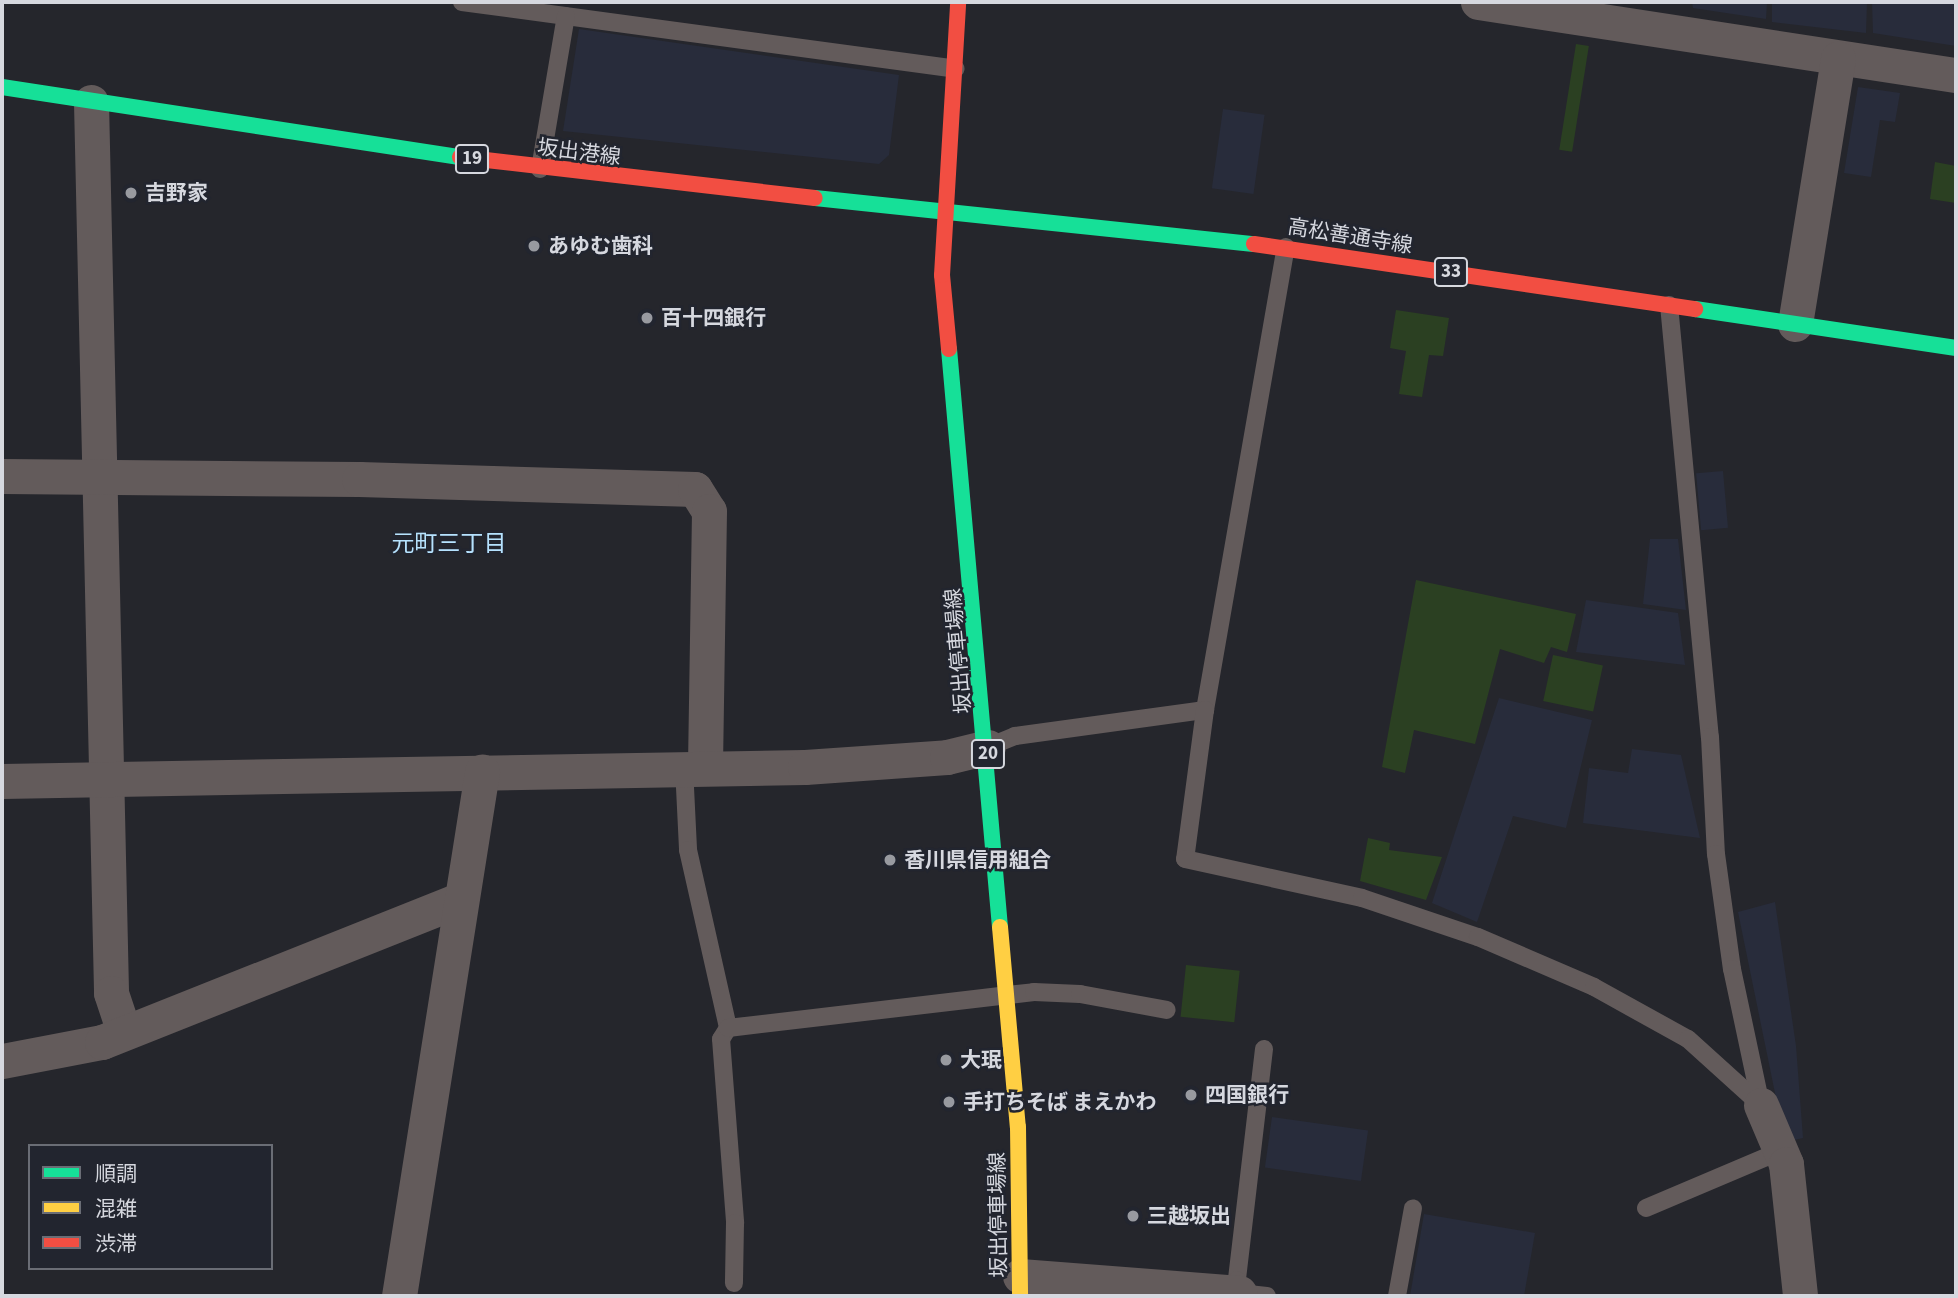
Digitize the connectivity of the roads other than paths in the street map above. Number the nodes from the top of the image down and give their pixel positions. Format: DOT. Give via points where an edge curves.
graph roads {
  1 [pos="462,2"];
  2 [pos="958,2"];
  3 [pos="1478,2"];
  4 [pos="566,16"];
  5 [pos="1838,58"];
  6 [pos="955,69"];
  7 [pos="1956,75"];
  8 [pos="2,87"];
  9 [pos="91,102"];
  10 [pos="540,169"];
  11 [pos="944,213"];
  12 [pos="1286,247"];
  13 [pos="1669,305"];
  14 [pos="1795,324"];
  15 [pos="1956,348"];
  16 [pos="2,476"];
  17 [pos="102,478"];
  18 [pos="1205,710"];
  19 [pos="988,747"];
  20 [pos="695,767"];
  21 [pos="482,772"];
  22 [pos="108,780"];
  23 [pos="2,781"];
  24 [pos="461,899"];
  25 [pos="1004,997"];
  26 [pos="1167,1010"];
  27 [pos="728,1028"];
  28 [pos="124,1032"];
  29 [pos="1264,1049"];
  30 [pos="2,1061"];
  31 [pos="1760,1105"];
  32 [pos="1780,1152"];
  33 [pos="1413,1208"];
  34 [pos="1646,1208"];
  35 [pos="734,1283"];
  36 [pos="1020,1286"];
  37 [pos="1253,1295"];
  38 [pos="399,1296"];
  39 [pos="1397,1296"];
  40 [pos="1800,1296"];
  1 -- 4 [label="lane"];
  2 -- 6 [label="main road"];
  3 -- 5 [label="street"];
  4 -- 6 [label="lane"];
  4 -- 10 [label="lane"];
  5 -- 7 [label="street"];
  5 -- 14 [label="street"];
  6 -- 11 [label="main road"];
  8 -- 9 [label="main road, 坂出港線 / 19"];
  9 -- 10 [label="main road, 坂出港線 / 19"];
  9 -- 17 [label="street"];
  10 -- 11 [label="main road, 坂出港線 / 19"];
  11 -- 12 [label="main road, 高松善通寺線 / 33"];
  11 -- 19 [label="main road, 坂出停車場線 / 20" via="942,275"];
  12 -- 13 [label="main road, 高松善通寺線 / 33"];
  12 -- 18 [label="lane"];
  13 -- 14 [label="main road, 高松善通寺線 / 33"];
  13 -- 31 [label="lane" via="1710,737 1716,854 1732,969"];
  14 -- 15 [label="main road, 高松善通寺線 / 33"];
  16 -- 17 [label="street"];
  17 -- 20 [label="street" via="359,479 695,489 709,511"];
  17 -- 22 [label="street"];
  18 -- 19 [label="lane" via="1016,736"];
  18 -- 31 [label="lane" via="1185,859 1363,898 1478,937 1594,987 1688,1039"];
  19 -- 20 [label="street" via="947,757"];
  19 -- 25 [label="main road, 坂出停車場線 / 20"];
  20 -- 21 [label="street"];
  20 -- 27 [label="lane" via="688,850"];
  21 -- 22 [label="street"];
  21 -- 24 [label="street"];
  22 -- 23 [label="street"];
  22 -- 28 [label="street" via="111,993"];
  24 -- 28 [label="street"];
  24 -- 38 [label="street"];
  25 -- 26 [label="lane" via="1034,992 1080,994"];
  25 -- 27 [label="lane"];
  25 -- 36 [label="main road, 坂出停車場線 / 20" via="1018,1127"];
  27 -- 35 [label="lane" via="721,1039 735,1223"];
  28 -- 30 [label="street" via="102,1042"];
  29 -- 37 [label="lane" via="1237,1280"];
  31 -- 32 [label="street"];
  32 -- 34 [label="lane"];
  32 -- 40 [label="street" via="1794,1216"];
  33 -- 39 [label="lane"];
  36 -- 37 [label="street"];
}
